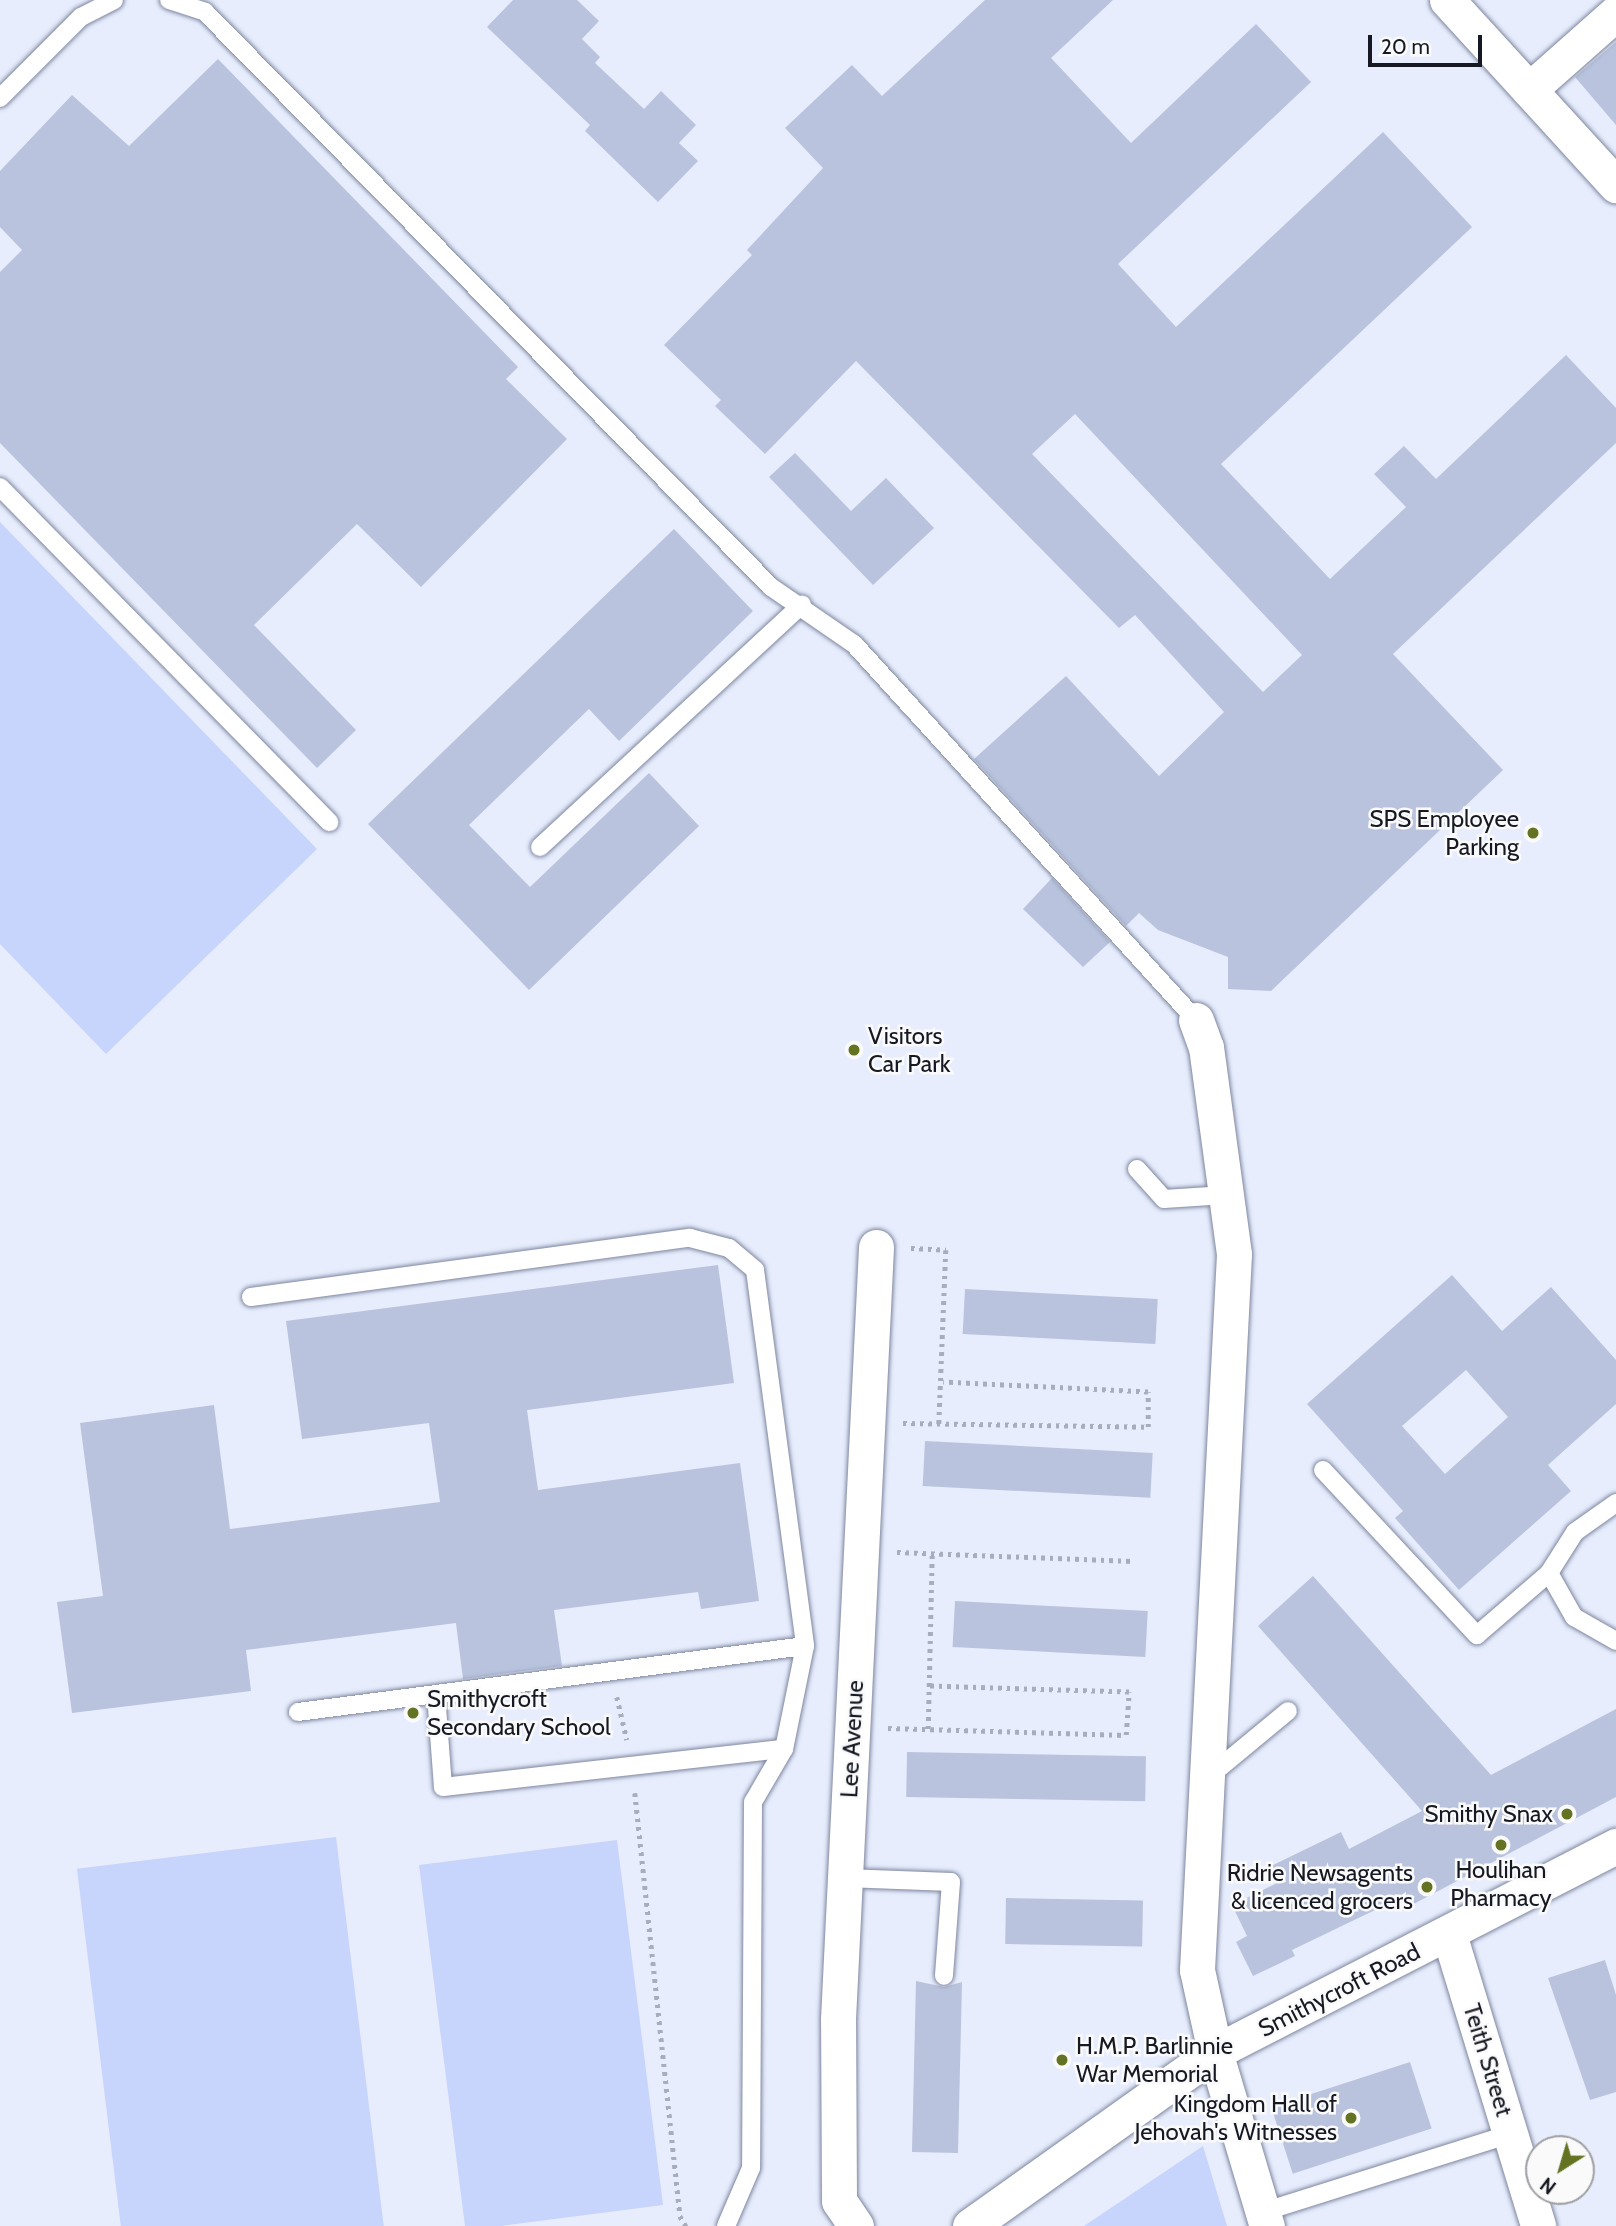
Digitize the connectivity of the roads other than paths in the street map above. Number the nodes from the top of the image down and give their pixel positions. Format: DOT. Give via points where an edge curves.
graph roads {
  1 [pos="114,0"];
  2 [pos="169,0"];
  3 [pos="1447,0"];
  4 [pos="1616,13"];
  5 [pos="1529,90"];
  6 [pos="0,98"];
  7 [pos="1616,185"];
  8 [pos="0,487"];
  9 [pos="802,604"];
  10 [pos="329,822"];
  11 [pos="540,847"];
  12 [pos="1196,1020"];
  13 [pos="1137,1169"];
  14 [pos="1226,1195"];
  15 [pos="876,1247"];
  16 [pos="251,1297"];
  17 [pos="1323,1470"];
  18 [pos="1616,1503"];
  19 [pos="1549,1573"];
  20 [pos="1616,1641"];
  21 [pos="805,1646"];
  22 [pos="436,1694"];
  23 [pos="1289,1711"];
  24 [pos="298,1712"];
  25 [pos="784,1749"];
  26 [pos="1207,1779"];
  27 [pos="1616,1846"];
  28 [pos="845,1878"];
  29 [pos="1449,1934"];
  30 [pos="944,1976"];
  31 [pos="1215,2052"];
  32 [pos="1511,2134"];
  33 [pos="1265,2219"];
  34 [pos="726,2226"];
  35 [pos="856,2226"];
  36 [pos="970,2226"];
  37 [pos="1538,2226"];
  1 -- 6 [label="lane" via="81,17"];
  2 -- 9 [label="lane" via="205,12 771,587"];
  3 -- 5 [label="street"];
  4 -- 5 [label="street"];
  5 -- 7 [label="street"];
  8 -- 10 [label="lane"];
  9 -- 11 [label="lane"];
  9 -- 12 [label="lane" via="854,644"];
  12 -- 14 [label="street" via="1206,1047"];
  13 -- 14 [label="lane" via="1164,1199"];
  14 -- 26 [label="street" via="1234,1254"];
  15 -- 28 [label="street, Lee Avenue"];
  16 -- 21 [label="lane" via="691,1238 729,1248 755,1270"];
  17 -- 19 [label="lane" via="1477,1636"];
  18 -- 19 [label="lane" via="1575,1532"];
  19 -- 20 [label="lane" via="1574,1617"];
  21 -- 22 [label="lane"];
  21 -- 25 [label="lane"];
  22 -- 24 [label="lane"];
  22 -- 25 [label="lane" via="443,1787"];
  23 -- 26 [label="lane"];
  25 -- 34 [label="lane" via="753,1802 751,2168"];
  26 -- 31 [label="street" via="1197,1970"];
  27 -- 29 [label="street, Smithycroft Road"];
  28 -- 30 [label="lane" via="951,1882"];
  28 -- 35 [label="street, Lee Avenue" via="838,2019 839,2201"];
  29 -- 31 [label="street, Smithycroft Road"];
  29 -- 32 [label="street, Teith Street"];
  31 -- 33 [label="street"];
  31 -- 36 [label="street, Smithycroft Road"];
  32 -- 33 [label="lane"];
  32 -- 37 [label="street, Teith Street"];
}
